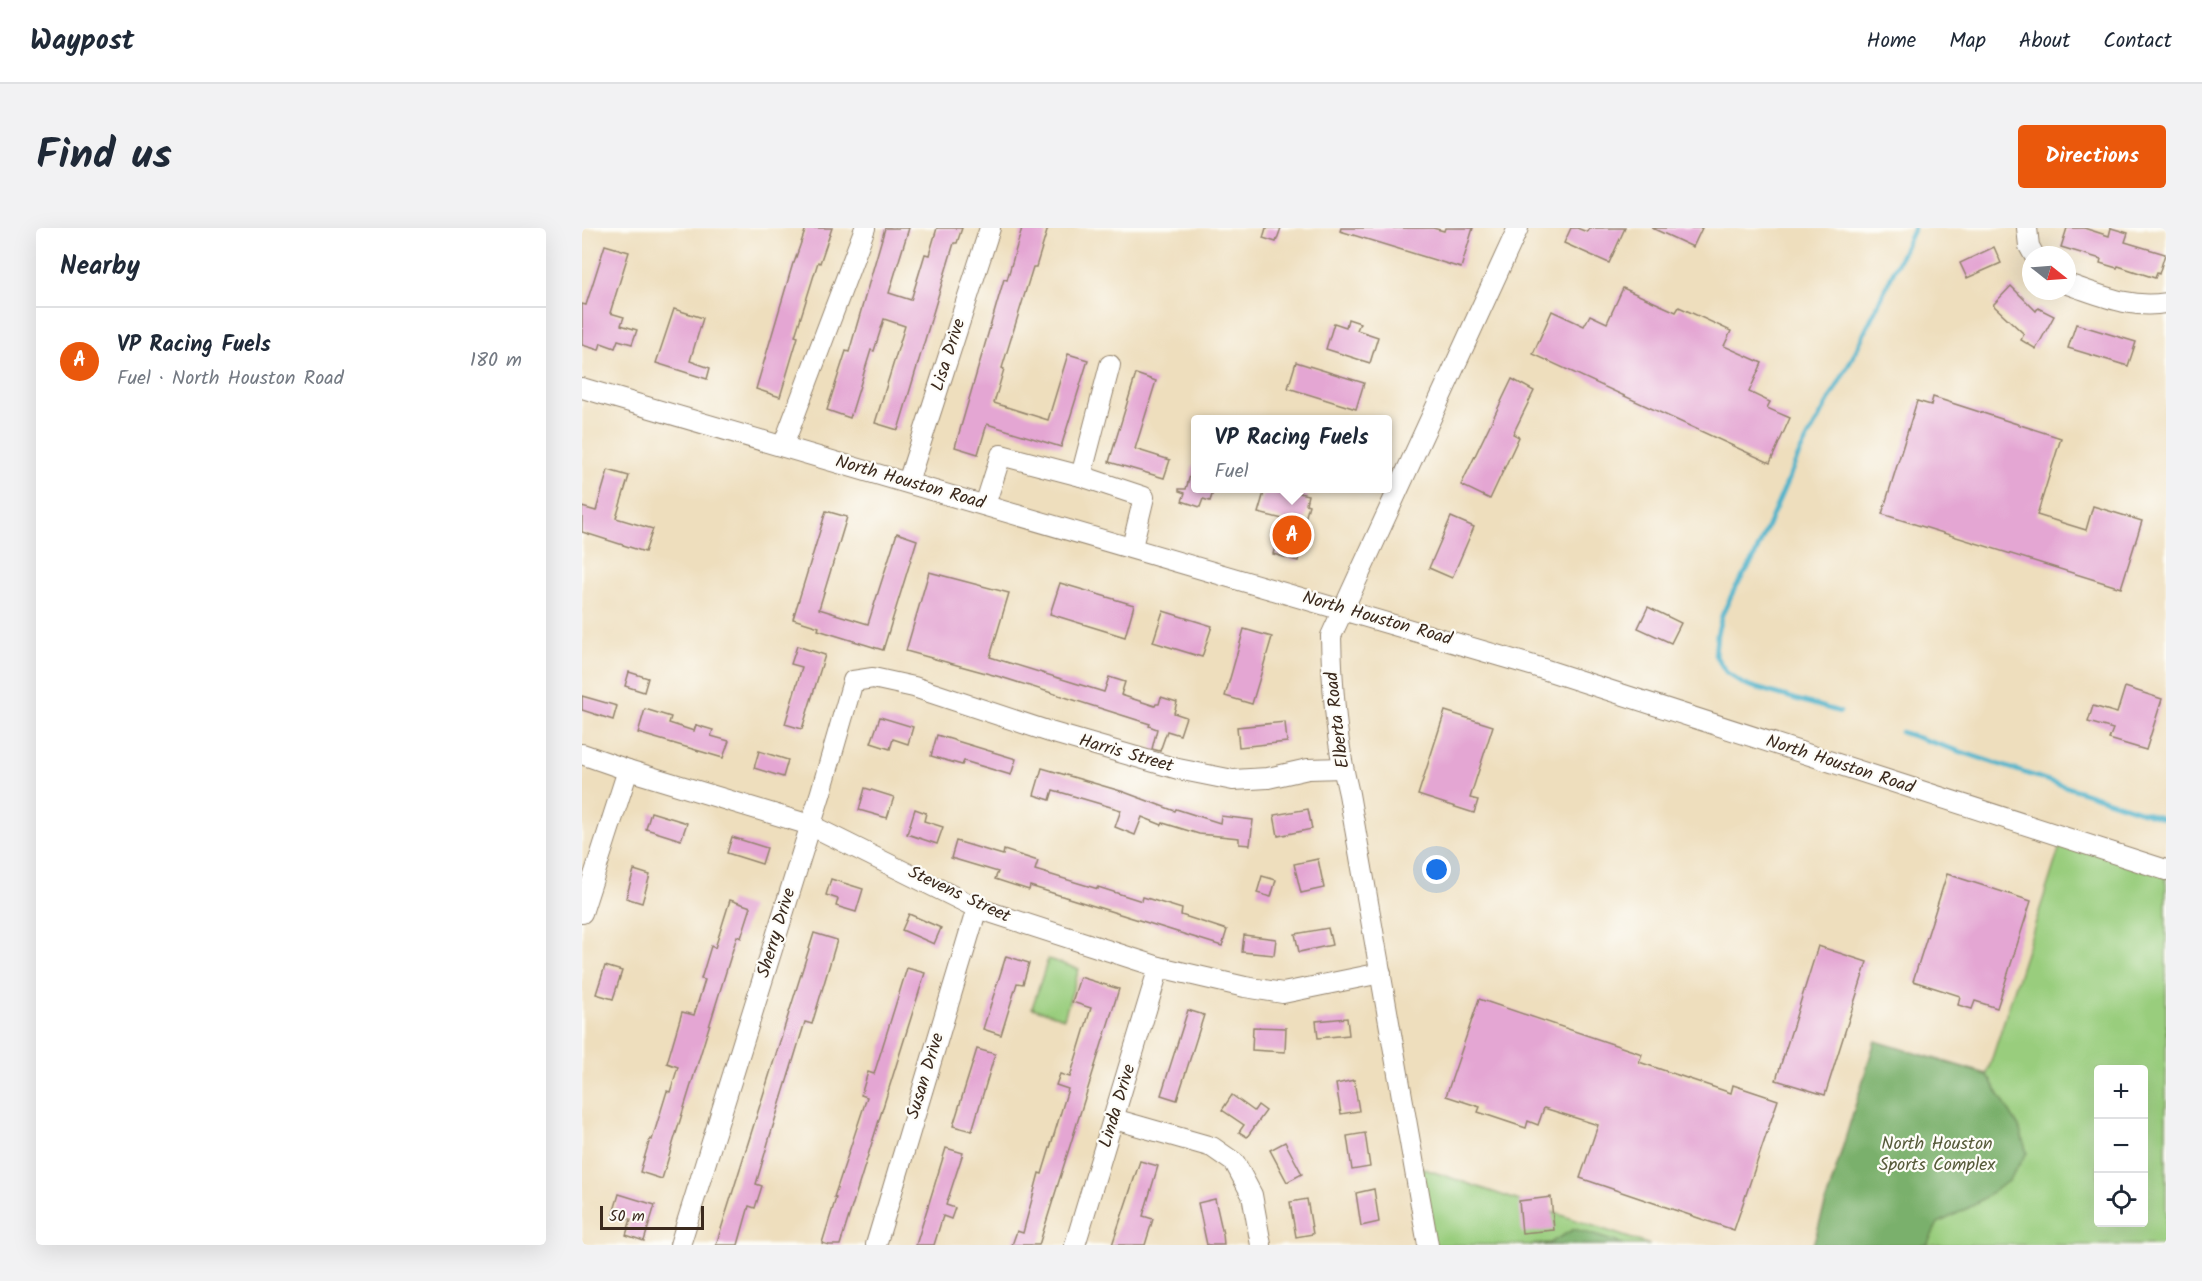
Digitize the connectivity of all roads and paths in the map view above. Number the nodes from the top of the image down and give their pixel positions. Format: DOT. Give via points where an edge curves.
graph roads {
  1 [pos="865,228"];
  2 [pos="990,228"];
  3 [pos="1518,228"];
  4 [pos="2027,228"];
  5 [pos="2029,246"];
  6 [pos="2076,287"];
  7 [pos="2166,303"];
  8 [pos="1110,365"];
  9 [pos="582,388"];
  10 [pos="783,446"];
  11 [pos="1082,476"];
  12 [pos="908,483"];
  13 [pos="985,505"];
  14 [pos="1132,548"];
  15 [pos="1342,609"];
  16 [pos="914,687"];
  17 [pos="582,754"];
  18 [pos="1343,768"];
  19 [pos="628,770"];
  20 [pos="810,825"];
  21 [pos="2164,863"];
  22 [pos="977,908"];
  23 [pos="582,913"];
  24 [pos="1159,967"];
  25 [pos="1382,973"];
  26 [pos="1114,1119"];
  27 [pos="680,1245"];
  28 [pos="876,1245"];
  29 [pos="1075,1245"];
  30 [pos="1261,1245"];
  31 [pos="1428,1245"];
  1 -- 10 [label="street"];
  2 -- 12 [label="street, Lisa Drive"];
  3 -- 15 [label="street, Elberta Road"];
  4 -- 5 [label="street"];
  6 -- 7 [label="street" via="2129,304"];
  8 -- 11 [label="street"];
  9 -- 10 [label="street, North Houston Road"];
  10 -- 12 [label="street, North Houston Road"];
  11 -- 13 [label="street" via="1001,455"];
  11 -- 14 [label="street" via="1144,497"];
  12 -- 13 [label="street, North Houston Road"];
  13 -- 14 [label="street, North Houston Road"];
  14 -- 15 [label="street, North Houston Road"];
  15 -- 18 [label="street, Elberta Road" via="1331,636 1332,682"];
  15 -- 21 [label="street, North Houston Road"];
  16 -- 18 [label="street, Harris Street" via="1061,735 1178,769 1233,780"];
  16 -- 20 [label="street, Sherry Drive" via="873,678 853,681"];
  17 -- 19 [label="street, Stevens Street"];
  18 -- 25 [label="street, Elberta Road"];
  19 -- 20 [label="street, Stevens Street"];
  19 -- 23 [label="street"];
  20 -- 22 [label="street, Stevens Street"];
  20 -- 27 [label="street, Sherry Drive"];
  22 -- 24 [label="street, Stevens Street"];
  22 -- 28 [label="street, Susan Drive"];
  24 -- 25 [label="street, Stevens Street" via="1283,993"];
  24 -- 26 [label="street, Linda Drive"];
  25 -- 31 [label="street, Elberta Road"];
  26 -- 29 [label="street, Linda Drive"];
  26 -- 30 [label="street" via="1212,1147 1235,1163 1252,1195"];
}
